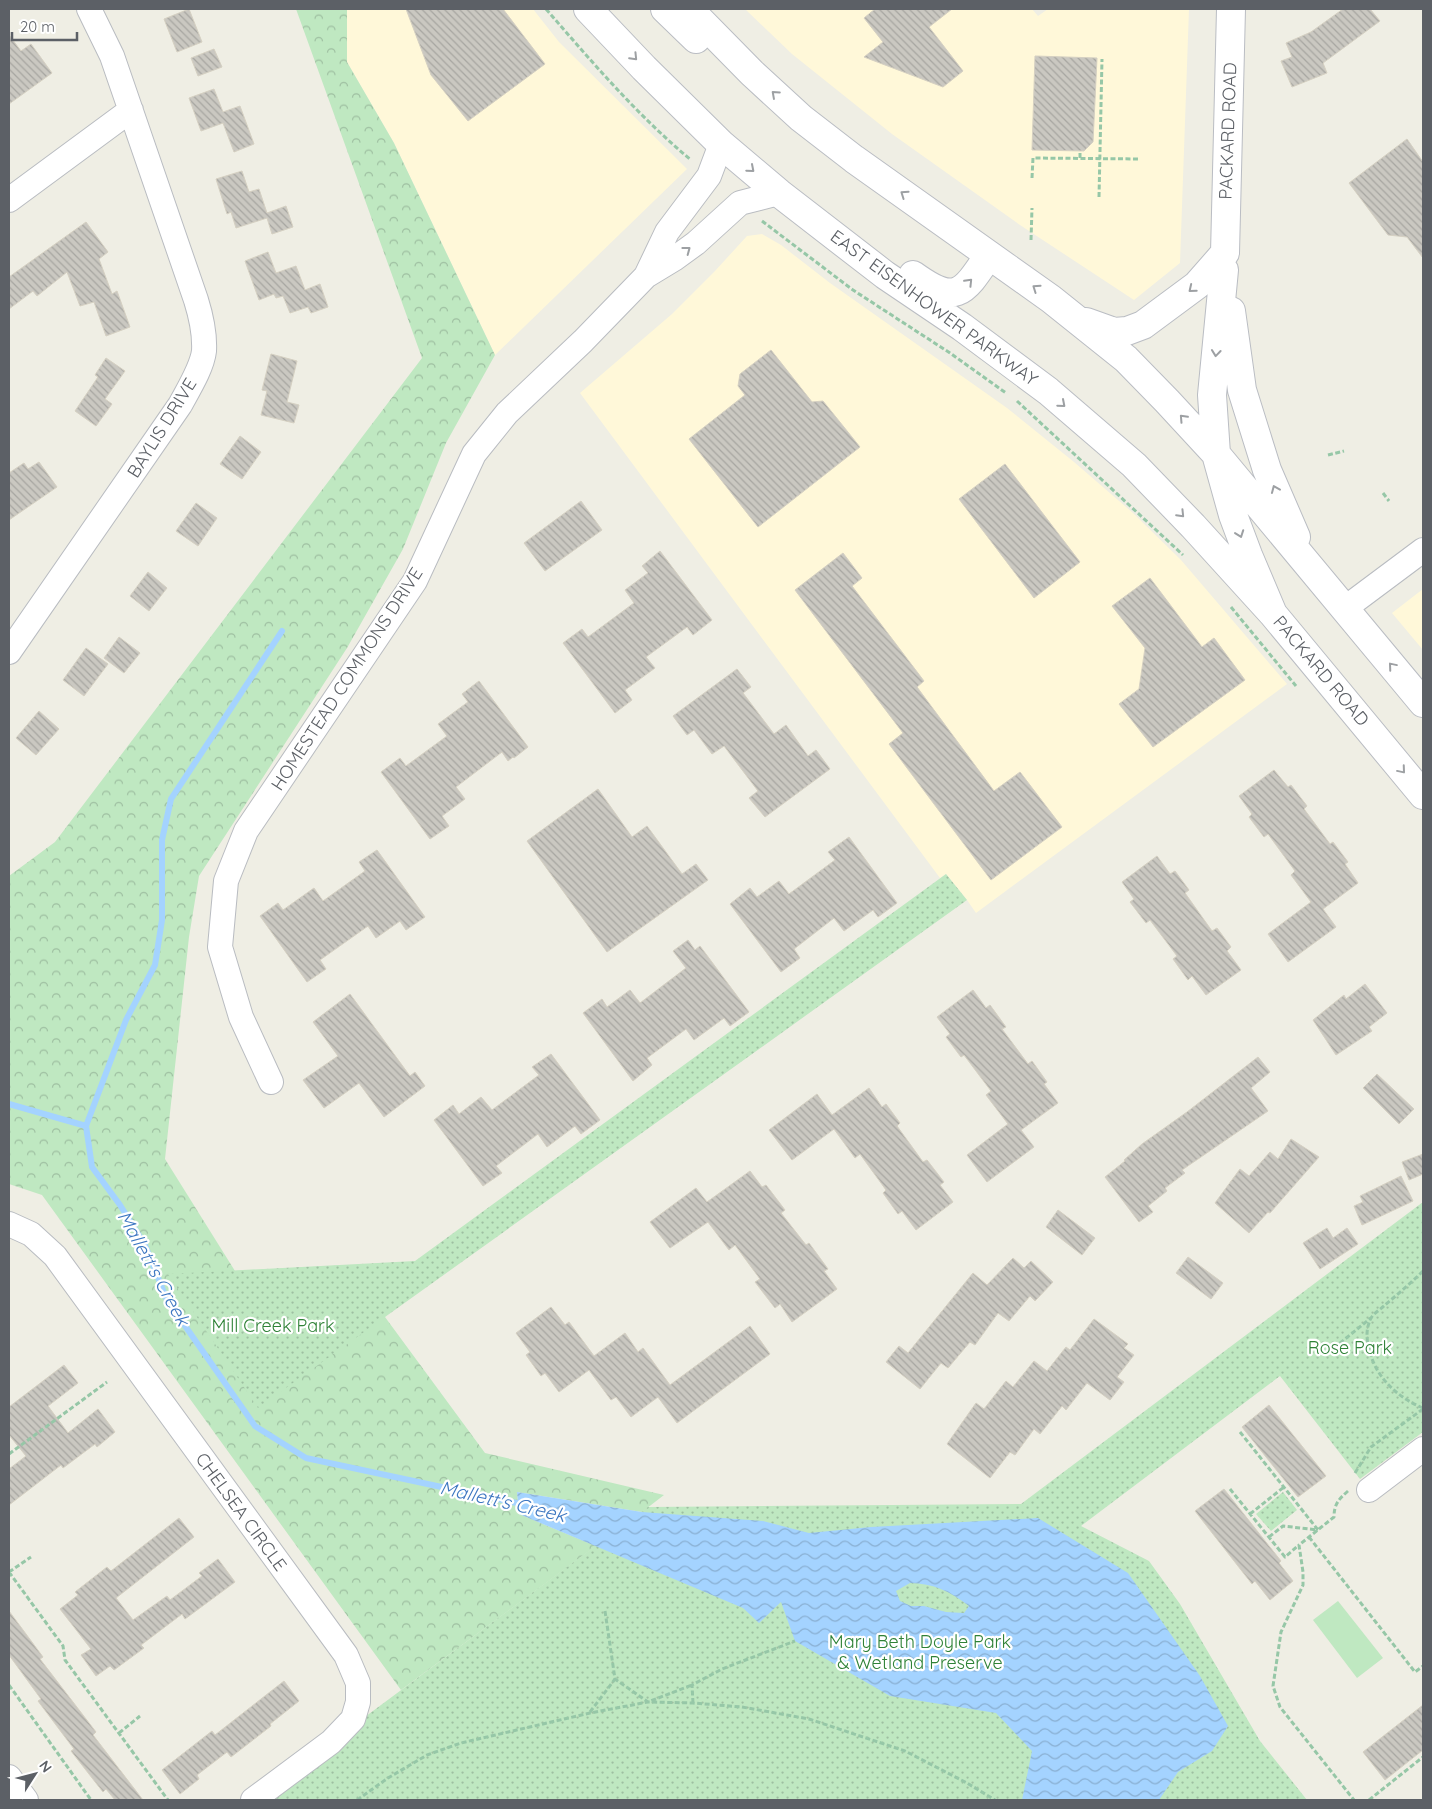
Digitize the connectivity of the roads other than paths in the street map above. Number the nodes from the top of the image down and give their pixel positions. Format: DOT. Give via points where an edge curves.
graph roads {
  1 [pos="89,9"];
  2 [pos="665,9"];
  3 [pos="689,9"];
  4 [pos="1231,9"];
  5 [pos="601,15"];
  6 [pos="752,73"];
  7 [pos="131,110"];
  8 [pos="722,144"];
  9 [pos="779,193"];
  10 [pos="9,200"];
  11 [pos="849,248"];
  12 [pos="989,255"];
  13 [pos="1225,261"];
  14 [pos="646,276"];
  15 [pos="1075,318"];
  16 [pos="1216,454"];
  17 [pos="1423,550"];
  18 [pos="1309,566"];
  19 [pos="1344,609"];
  20 [pos="1273,614"];
  21 [pos="9,652"];
  22 [pos="1423,703"];
  23 [pos="1423,794"];
  24 [pos="271,1082"];
  25 [pos="9,1224"];
  26 [pos="1423,1450"];
  27 [pos="1359,1485"];
  28 [pos="9,1778"];
  29 [pos="26,1800"];
  30 [pos="253,1800"];
  1 -- 7 [label="street, BAYLIS DRIVE" via="112,56"];
  2 -- 6 [label="main road" via="711,54 729,66"];
  3 -- 6 [label="main road"];
  4 -- 13 [label="main road, PACKARD ROAD"];
  5 -- 8 [label="main road, EAST EISENHOWER PARKWAY, one-way"];
  12 -- 6 [label="main road, one-way" via="854,159"];
  7 -- 10 [label="street"];
  7 -- 21 [label="street, BAYLIS DRIVE" via="196,300 203,324 204,352 180,405"];
  8 -- 9 [label="main road, EAST EISENHOWER PARKWAY, one-way"];
  8 -- 14 [label="street, HOMESTEAD COMMONS DRIVE" via="709,176 668,232"];
  9 -- 11 [label="main road, EAST EISENHOWER PARKWAY"];
  14 -- 9 [label="street, HOMESTEAD COMMONS DRIVE, one-way" via="696,243 740,203"];
  11 -- 12 [label="main road, one-way" via="885,256 941,293 954,293 965,286"];
  11 -- 20 [label="main road, EAST EISENHOWER PARKWAY, one-way" via="1048,391 1134,465"];
  15 -- 12 [label="main road, one-way"];
  13 -- 15 [label="main road, one-way" via="1143,325 1114,332"];
  13 -- 16 [label="main road, PACKARD ROAD, one-way" via="1212,395"];
  18 -- 13 [label="main road, one-way" via="1267,470 1242,390"];
  14 -- 24 [label="street, HOMESTEAD COMMONS DRIVE" via="507,413 474,454 415,581 246,831 226,881 220,946 241,1017"];
  16 -- 15 [label="main road, one-way" via="1126,359"];
  16 -- 18 [label="main road"];
  16 -- 20 [label="main road, PACKARD ROAD, one-way" via="1233,514"];
  17 -- 19 [label="street"];
  18 -- 19 [label="main road"];
  22 -- 19 [label="main road, one-way"];
  20 -- 23 [label="main road, PACKARD ROAD, one-way"];
  25 -- 30 [label="street, CHELSEA CIRCLE" via="31,1234 55,1256 346,1655 358,1683 358,1702 353,1719 331,1742"];
  26 -- 27 [label="street"];
  28 -- 29 [label="street"];
}
